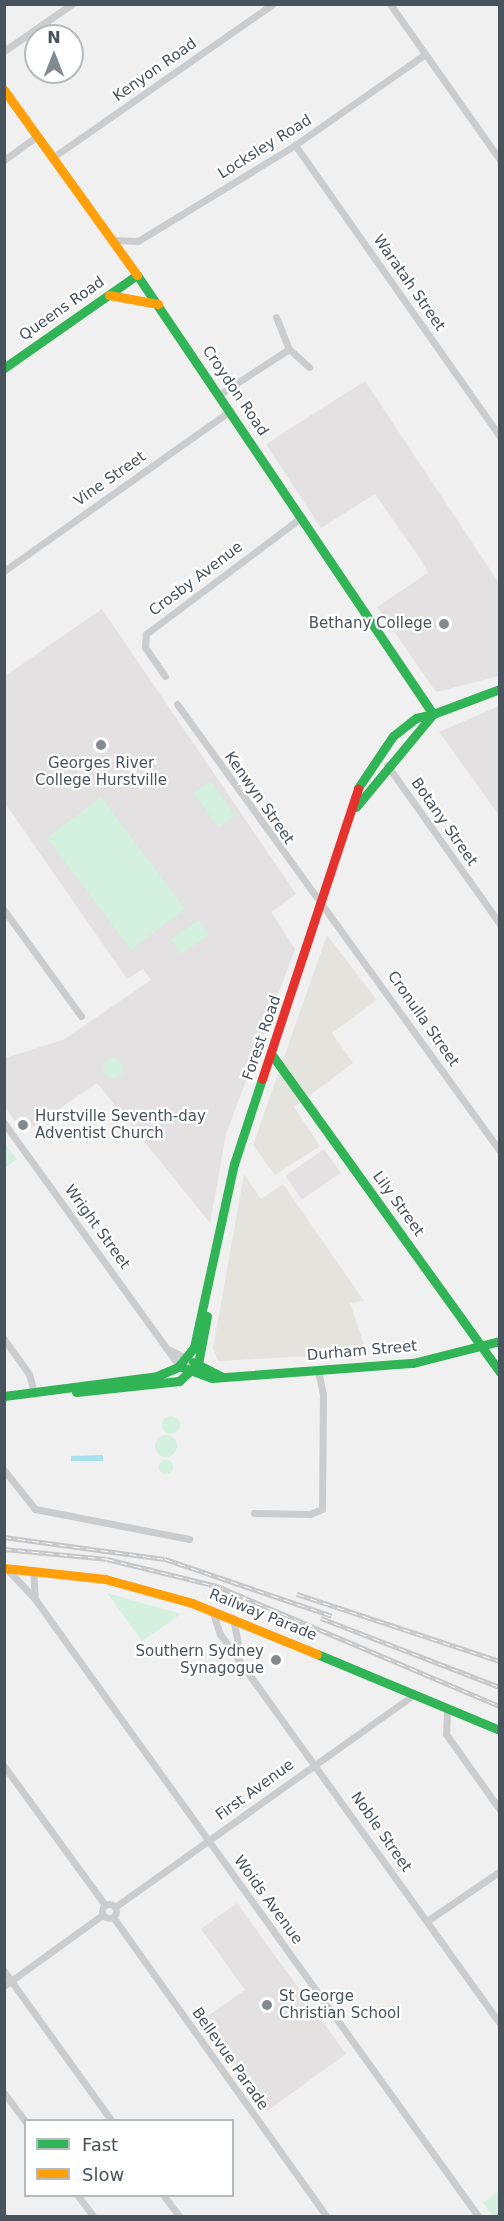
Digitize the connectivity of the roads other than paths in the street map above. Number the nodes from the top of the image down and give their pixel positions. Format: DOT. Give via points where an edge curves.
graph roads {
  1 [pos="72,4"];
  2 [pos="273,4"];
  3 [pos="390,4"];
  4 [pos="4,51"];
  5 [pos="424,55"];
  6 [pos="4,90"];
  7 [pos="37,136"];
  8 [pos="295,146"];
  9 [pos="52,158"];
  10 [pos="4,160"];
  11 [pos="500,160"];
  12 [pos="112,240"];
  13 [pos="137,275"];
  14 [pos="109,295"];
  15 [pos="159,305"];
  16 [pos="276,317"];
  17 [pos="289,349"];
  18 [pos="309,367"];
  19 [pos="4,368"];
  20 [pos="220,394"];
  21 [pos="231,410"];
  22 [pos="500,437"];
  23 [pos="302,517"];
  24 [pos="4,571"];
  25 [pos="165,675"];
  26 [pos="500,689"];
  27 [pos="177,704"];
  28 [pos="433,714"];
  29 [pos="387,765"];
  30 [pos="352,811"];
  31 [pos="323,904"];
  32 [pos="4,910"];
  33 [pos="500,924"];
  34 [pos="81,1016"];
  35 [pos="272,1055"];
  36 [pos="4,1123"];
  37 [pos="500,1151"];
  38 [pos="210,1278"];
  39 [pos="4,1339"];
  40 [pos="500,1341"];
  41 [pos="481,1346"];
  42 [pos="166,1348"];
  43 [pos="186,1358"];
  44 [pos="198,1364"];
  45 [pos="179,1366"];
  46 [pos="318,1370"];
  47 [pos="500,1372"];
  48 [pos="189,1373"];
  49 [pos="224,1377"];
  50 [pos="34,1393"];
  51 [pos="4,1396"];
  52 [pos="4,1470"];
  53 [pos="7,1477"];
  54 [pos="254,1513"];
  55 [pos="189,1539"];
  56 [pos="5,1568"];
  57 [pos="33,1570"];
  58 [pos="36,1599"];
  59 [pos="212,1610"];
  60 [pos="233,1618"];
  61 [pos="241,1657"];
  62 [pos="413,1695"];
  63 [pos="447,1710"];
  64 [pos="500,1730"];
  65 [pos="316,1762"];
  66 [pos="4,1766"];
  67 [pos="500,1810"];
  68 [pos="208,1841"];
  69 [pos="500,1871"];
  70 [pos="105,1905"];
  71 [pos="115,1907"];
  72 [pos="102,1916"];
  73 [pos="113,1917"];
  74 [pos="427,1921"];
  75 [pos="4,1971"];
  76 [pos="12,1981"];
  77 [pos="4,1986"];
  78 [pos="500,2023"];
  79 [pos="4,2093"];
  80 [pos="24,2119"];
  81 [pos="110,2119"];
  82 [pos="79,2197"];
  83 [pos="165,2197"];
  84 [pos="93,2217"];
  85 [pos="179,2217"];
  86 [pos="326,2217"];
  87 [pos="478,2217"];
  1 -- 4 [label="street"];
  2 -- 9 [label="street, Kenyon Road"];
  3 -- 5 [label="street"];
  5 -- 8 [label="street, Locksley Road"];
  5 -- 11 [label="street"];
  6 -- 7 [label="main road, Croydon Road"];
  7 -- 9 [label="main road, Croydon Road"];
  7 -- 10 [label="street"];
  8 -- 12 [label="street, Locksley Road" via="138,241"];
  8 -- 22 [label="street, Waratah Street"];
  9 -- 12 [label="main road, Croydon Road"];
  12 -- 13 [label="main road, Croydon Road"];
  13 -- 14 [label="main road, Queens Road"];
  13 -- 15 [label="main road, Croydon Road"];
  14 -- 15 [label="main road" via="130,295"];
  14 -- 19 [label="main road, Queens Road"];
  15 -- 20 [label="main road, Croydon Road"];
  16 -- 17 [label="street"];
  17 -- 18 [label="street"];
  17 -- 20 [label="street"];
  20 -- 21 [label="main road, Croydon Road"];
  21 -- 23 [label="main road, Croydon Road"];
  21 -- 24 [label="street, Vine Street"];
  23 -- 25 [label="street, Crosby Avenue" via="146,634 145,647"];
  23 -- 28 [label="main road, Croydon Road"];
  26 -- 28 [label="main road, Forest Road"];
  27 -- 31 [label="street, Kenwyn Street" via="307,890"];
  28 -- 29 [label="main road, Forest Road" via="425,730"];
  28 -- 30 [label="main road, Forest Road" via="416,718 373,759"];
  29 -- 30 [label="main road, Forest Road"];
  29 -- 33 [label="street, Botany Street"];
  30 -- 31 [label="main road, Forest Road"];
  31 -- 35 [label="main road, Forest Road"];
  31 -- 37 [label="street, Cronulla Street"];
  32 -- 34 [label="street"];
  35 -- 38 [label="main road, Forest Road" via="234,1164"];
  35 -- 41 [label="main road, Lily Street"];
  36 -- 42 [label="street, Wright Street"];
  38 -- 43 [label="main road, Forest Road" via="197,1337"];
  38 -- 44 [label="main road, Forest Road"];
  39 -- 50 [label="street" via="29,1374"];
  40 -- 41 [label="main road, Durham Street"];
  41 -- 46 [label="main road, Durham Street" via="413,1363"];
  41 -- 47 [label="main road, Lily Street"];
  42 -- 43 [label="street, Wright Street"];
  42 -- 45 [label="street, Wright Street"];
  43 -- 44 [label="main road"];
  43 -- 45 [label="main road, Forest Road"];
  44 -- 48 [label="main road, Forest Road"];
  44 -- 49 [label="main road"];
  45 -- 48 [label="main road"];
  45 -- 50 [label="main road, Forest Road" via="157,1376"];
  46 -- 49 [label="main road, Durham Street"];
  46 -- 54 [label="street" via="323,1394 322,1509 310,1514"];
  48 -- 49 [label="main road, Durham Street"];
  48 -- 50 [label="main road, Forest Road" via="148,1388"];
  50 -- 51 [label="main road, Forest Road"];
  52 -- 53 [label="street"];
  53 -- 55 [label="street" via="26,1503 41,1510"];
  56 -- 57 [label="main road, Railway Parade"];
  56 -- 58 [label="street, Woids Avenue"];
  57 -- 58 [label="street, Woids Avenue"];
  57 -- 59 [label="main road, Railway Parade" via="128,1584"];
  58 -- 68 [label="street, Woids Avenue"];
  59 -- 60 [label="main road, Railway Parade"];
  59 -- 61 [label="street, Noble Street" via="220,1634"];
  60 -- 61 [label="street, Noble Street"];
  60 -- 62 [label="main road, Railway Parade"];
  61 -- 65 [label="street, Noble Street"];
  62 -- 63 [label="main road, Railway Parade"];
  62 -- 65 [label="street, First Avenue"];
  63 -- 64 [label="main road, Railway Parade"];
  63 -- 67 [label="street" via="446,1734"];
  65 -- 68 [label="street, First Avenue"];
  65 -- 74 [label="street, Noble Street"];
  66 -- 70 [label="street"];
  68 -- 71 [label="street, First Avenue"];
  68 -- 87 [label="street, Woids Avenue"];
  69 -- 74 [label="street"];
  70 -- 71 [label="street"];
  70 -- 72 [label="street"];
  71 -- 73 [label="street"];
  72 -- 73 [label="street"];
  72 -- 76 [label="street"];
  73 -- 86 [label="street, Bellevue Parade"];
  74 -- 78 [label="street, Noble Street"];
  75 -- 76 [label="street"];
  76 -- 77 [label="street"];
  76 -- 81 [label="street"];
  79 -- 80 [label="street"];
  82 -- 84 [label="street"];
  83 -- 85 [label="street"];
}
